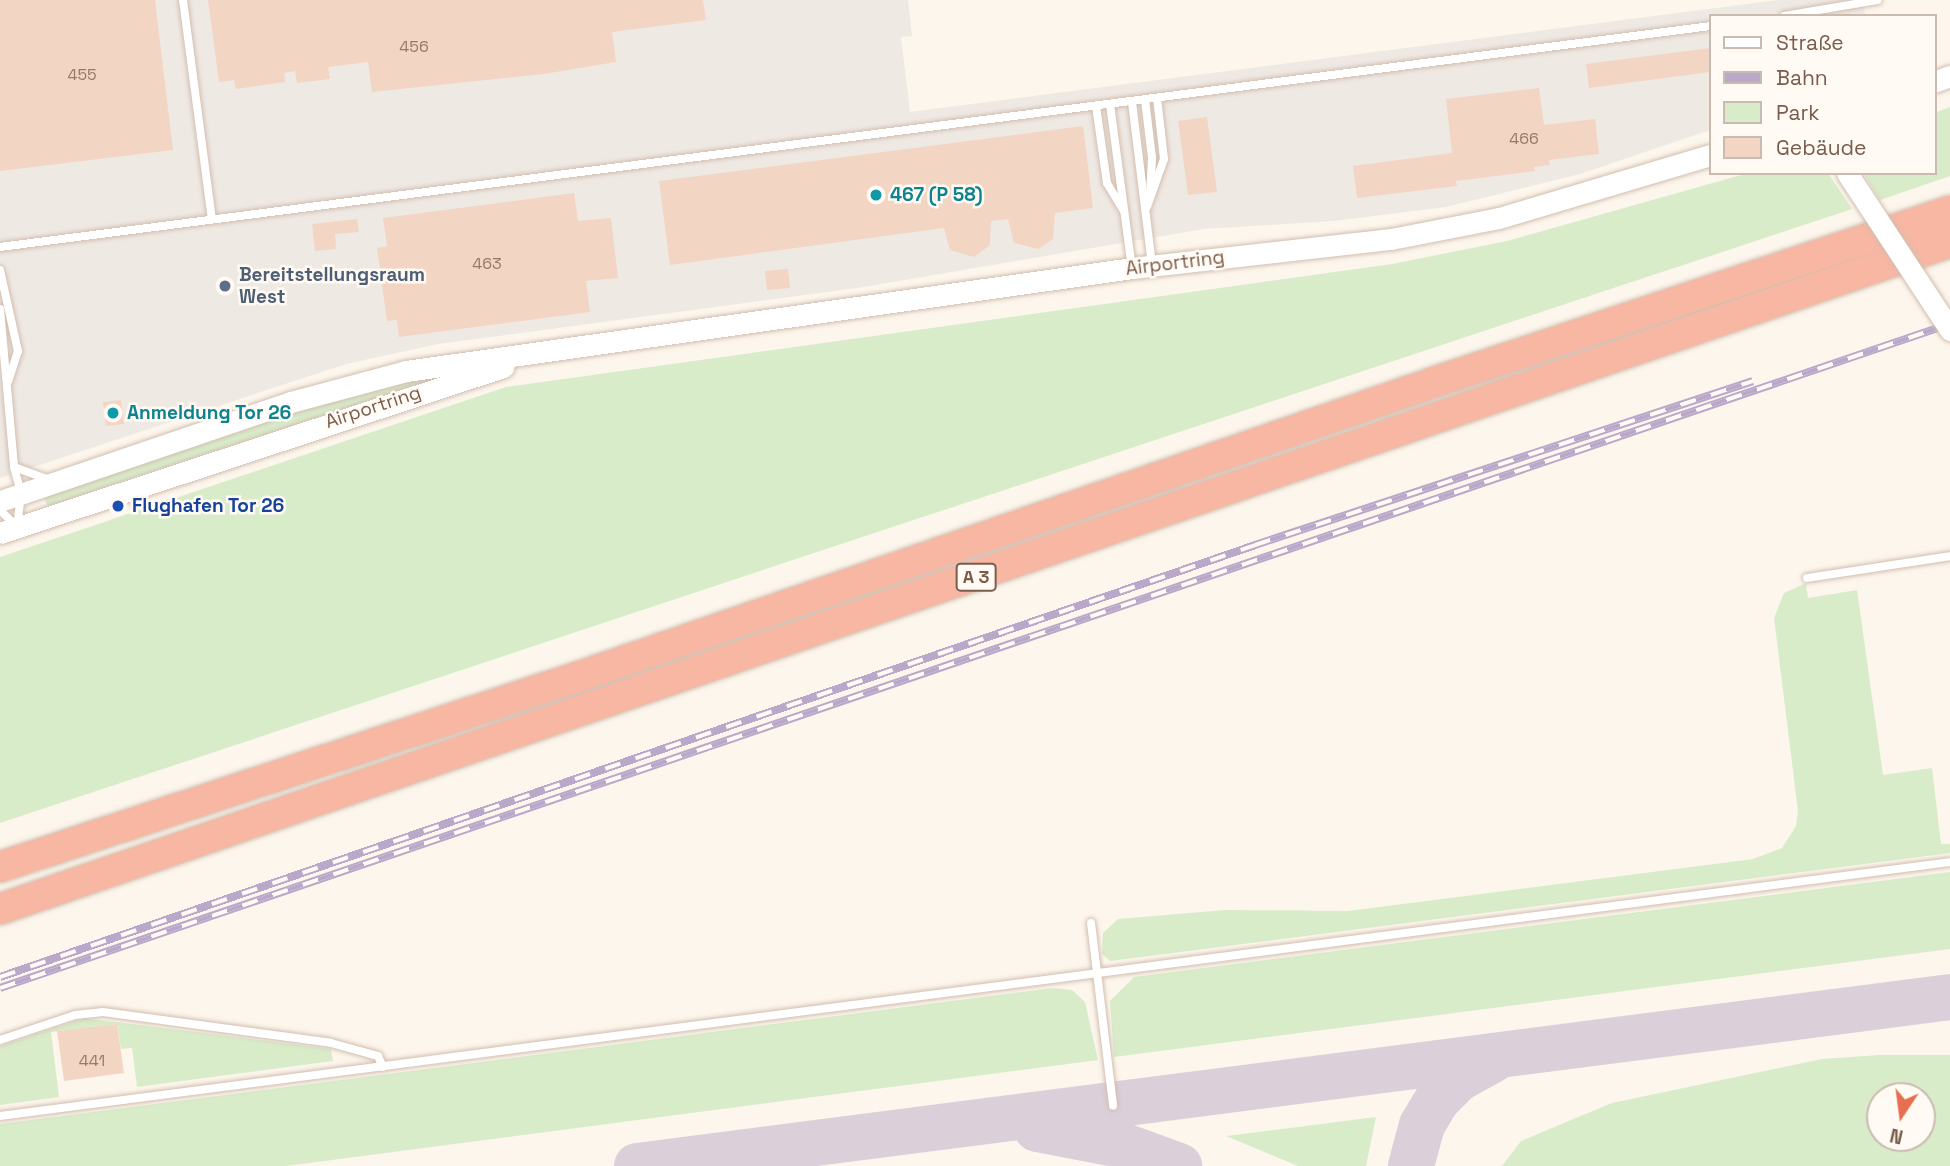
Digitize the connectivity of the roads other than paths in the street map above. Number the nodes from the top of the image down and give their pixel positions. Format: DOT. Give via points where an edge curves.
graph roads {
  1 [pos="183,0"];
  2 [pos="1878,0"];
  3 [pos="1796,14"];
  4 [pos="1708,26"];
  5 [pos="1157,98"];
  6 [pos="1145,100"];
  7 [pos="1132,102"];
  8 [pos="1110,104"];
  9 [pos="1096,106"];
  10 [pos="1708,156"];
  11 [pos="1848,175"];
  12 [pos="1145,210"];
  13 [pos="1950,211"];
  14 [pos="1126,213"];
  15 [pos="212,219"];
  16 [pos="1950,242"];
  17 [pos="0,247"];
  18 [pos="1142,266"];
  19 [pos="0,270"];
  20 [pos="0,309"];
  21 [pos="1950,330"];
  22 [pos="632,339"];
  23 [pos="0,370"];
  24 [pos="4,379"];
  25 [pos="14,467"];
  26 [pos="60,481"];
  27 [pos="21,494"];
  28 [pos="0,501"];
  29 [pos="0,510"];
  30 [pos="8,530"];
  31 [pos="1950,556"];
  32 [pos="1807,578"];
  33 [pos="1950,862"];
  34 [pos="0,867"];
  35 [pos="0,909"];
  36 [pos="1091,923"];
  37 [pos="1094,971"];
  38 [pos="0,1040"];
  39 [pos="383,1067"];
  40 [pos="1113,1106"];
  41 [pos="0,1116"];
  1 -- 15 [label="lane"];
  2 -- 3 [label="lane"];
  4 -- 5 [label="lane"];
  5 -- 6 [label="lane"];
  5 -- 12 [label="lane" via="1164,159"];
  6 -- 7 [label="lane"];
  6 -- 12 [label="lane" via="1152,176"];
  7 -- 8 [label="lane"];
  7 -- 12 [label="lane"];
  8 -- 9 [label="lane"];
  8 -- 14 [label="lane"];
  9 -- 14 [label="lane" via="1107,183"];
  9 -- 15 [label="lane"];
  10 -- 18 [label="street, Airportring" via="1458,228"];
  11 -- 21 [label="street, bridge"];
  12 -- 18 [label="lane"];
  13 -- 34 [label="highway, A 3" via="1438,381 578,677"];
  14 -- 18 [label="lane"];
  15 -- 17 [label="lane"];
  16 -- 35 [label="highway, A 3"];
  18 -- 22 [label="street, Airportring"];
  19 -- 24 [label="lane" via="18,351 16,367"];
  20 -- 24 [label="lane"];
  22 -- 26 [label="street, Airportring" via="488,358 344,386"];
  22 -- 30 [label="street, Airportring" via="513,364 417,392"];
  23 -- 24 [label="lane"];
  24 -- 25 [label="lane"];
  25 -- 26 [label="lane"];
  25 -- 27 [label="lane"];
  26 -- 27 [label="street, Airportring"];
  27 -- 28 [label="street, Airportring"];
  27 -- 30 [label="lane"];
  29 -- 30 [label="lane"];
  31 -- 32 [label="lane"];
  33 -- 37 [label="lane"];
  36 -- 37 [label="lane"];
  37 -- 39 [label="lane"];
  37 -- 40 [label="lane"];
  38 -- 39 [label="lane" via="75,1015 103,1012 331,1043 378,1056"];
  39 -- 41 [label="lane"];
}
